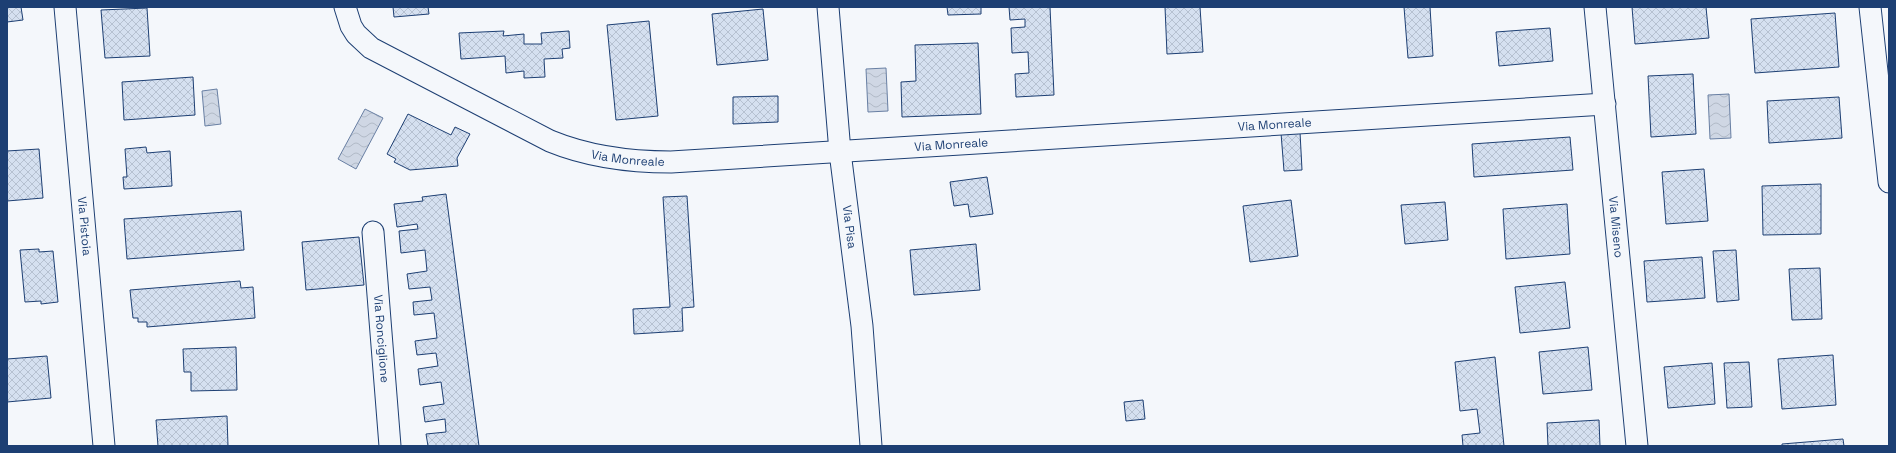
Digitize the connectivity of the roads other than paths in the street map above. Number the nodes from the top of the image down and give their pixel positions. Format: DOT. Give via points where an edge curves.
graph roads {
  1 [pos="65,7"];
  2 [pos="345,7"];
  3 [pos="828,7"];
  4 [pos="1595,7"];
  5 [pos="1870,7"];
  6 [pos="1605,104"];
  7 [pos="840,152"];
  8 [pos="1889,182"];
  9 [pos="373,232"];
  10 [pos="104,446"];
  11 [pos="390,446"];
  12 [pos="872,446"];
  13 [pos="1637,446"];
  1 -- 10 [label="street, Via Pistoia"];
  2 -- 7 [label="street, Via Monreale" via="356,34 380,54 536,134 572,149 611,158 651,162"];
  3 -- 7 [label="street, Via Pisa"];
  4 -- 6 [label="street, Via Miseno"];
  5 -- 8 [label="street"];
  6 -- 7 [label="street, Via Monreale"];
  6 -- 13 [label="street, Via Miseno"];
  7 -- 12 [label="street, Via Pisa" via="862,326"];
  9 -- 11 [label="street, Via Ronciglione"];
}
